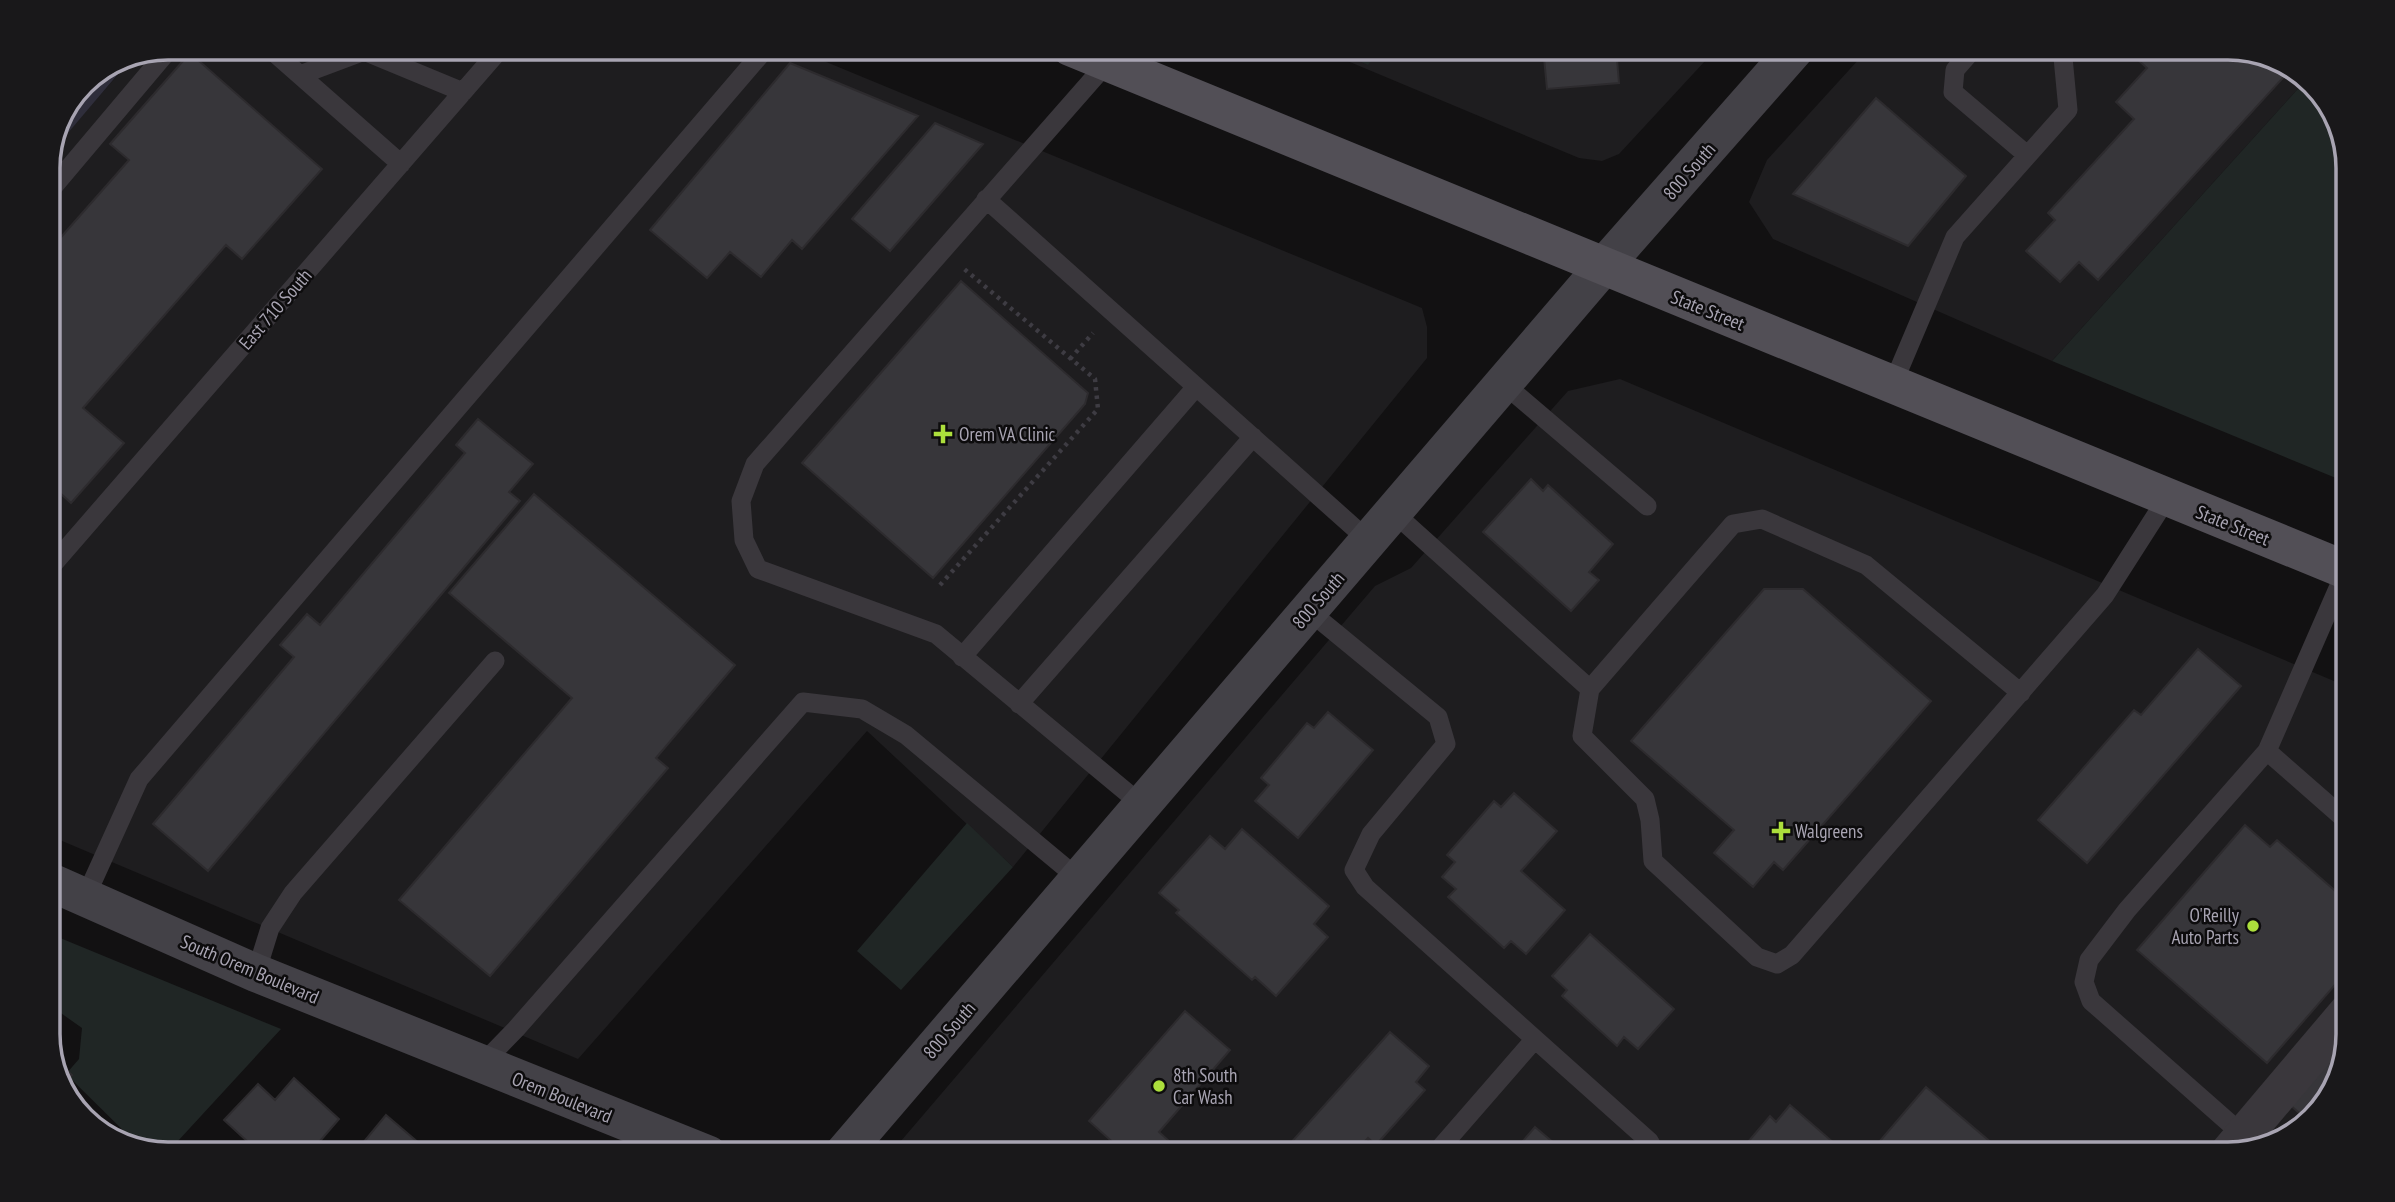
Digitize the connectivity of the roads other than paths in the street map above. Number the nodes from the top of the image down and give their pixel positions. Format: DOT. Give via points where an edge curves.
graph roads {
  1 [pos="283,60"];
  2 [pos="340,60"];
  3 [pos="386,60"];
  4 [pos="491,60"];
  5 [pos="755,60"];
  6 [pos="1100,60"];
  7 [pos="1786,60"];
  8 [pos="1964,60"];
  9 [pos="2063,60"];
  10 [pos="159,61"];
  11 [pos="1107,63"];
  12 [pos="300,75"];
  13 [pos="463,92"];
  14 [pos="2027,155"];
  15 [pos="401,164"];
  16 [pos="60,179"];
  17 [pos="986,200"];
  18 [pos="1604,268"];
  19 [pos="1504,384"];
  20 [pos="1892,386"];
  21 [pos="1196,387"];
  22 [pos="1253,438"];
  23 [pos="2167,498"];
  24 [pos="1647,506"];
  25 [pos="1393,512"];
  26 [pos="1369,541"];
  27 [pos="60,556"];
  28 [pos="2335,566"];
  29 [pos="2335,597"];
  30 [pos="1309,611"];
  31 [pos="962,657"];
  32 [pos="495,661"];
  33 [pos="1590,689"];
  34 [pos="2021,693"];
  35 [pos="1019,704"];
  36 [pos="2267,751"];
  37 [pos="1142,805"];
  38 [pos="2336,811"];
  39 [pos="1079,879"];
  40 [pos="60,887"];
  41 [pos="85,898"];
  42 [pos="256,973"];
  43 [pos="2336,1026"];
  44 [pos="1535,1039"];
  45 [pos="468,1060"];
  46 [pos="676,1142"];
  47 [pos="853,1142"];
  48 [pos="1445,1142"];
  49 [pos="1650,1142"];
  50 [pos="2232,1142"];
  51 [pos="2238,1142"];
  1 -- 12 [label="lane"];
  2 -- 12 [label="lane"];
  3 -- 13 [label="lane"];
  4 -- 13 [label="lane, East 710 South"];
  5 -- 41 [label="lane" via="139,779"];
  6 -- 11 [label="main road, State Street"];
  7 -- 18 [label="main road, 800 South"];
  8 -- 14 [label="lane" via="1955,70 1953,92"];
  9 -- 14 [label="lane" via="2068,110"];
  10 -- 16 [label="lane"];
  11 -- 17 [label="lane"];
  11 -- 18 [label="main road, State Street"];
  12 -- 15 [label="lane"];
  13 -- 15 [label="lane, East 710 South"];
  14 -- 20 [label="lane" via="1955,237"];
  15 -- 27 [label="lane, East 710 South"];
  17 -- 21 [label="lane"];
  17 -- 31 [label="lane" via="755,464 741,500 744,541 758,569 936,634"];
  18 -- 19 [label="main road, 800 South"];
  18 -- 20 [label="main road, State Street"];
  19 -- 24 [label="lane"];
  19 -- 25 [label="main road, 800 South"];
  20 -- 23 [label="main road, State Street"];
  21 -- 22 [label="lane"];
  21 -- 31 [label="lane"];
  22 -- 26 [label="lane"];
  22 -- 35 [label="lane"];
  23 -- 28 [label="main road, State Street"];
  23 -- 34 [label="lane" via="2105,595"];
  25 -- 26 [label="main road, 800 South"];
  25 -- 33 [label="lane"];
  26 -- 30 [label="main road, 800 South"];
  29 -- 36 [label="lane"];
  30 -- 37 [label="main road, 800 South"];
  30 -- 44 [label="lane" via="1438,717 1446,744 1371,834 1354,870 1365,887"];
  31 -- 35 [label="lane"];
  32 -- 42 [label="lane" via="293,893 270,928"];
  33 -- 34 [label="lane" via="1732,524 1762,519 1866,565"];
  33 -- 34 [label="lane" via="1582,736 1645,799 1653,862 1757,957 1776,964 1792,955"];
  35 -- 37 [label="lane"];
  36 -- 38 [label="lane"];
  36 -- 50 [label="lane" via="2127,910 2089,960 2084,982 2091,1001"];
  37 -- 39 [label="main road, 800 South"];
  39 -- 45 [label="lane" via="906,734 862,709 803,702 516,1029"];
  39 -- 47 [label="main road, 800 South"];
  40 -- 41 [label="main road, South Orem Boulevard"];
  41 -- 42 [label="main road, South Orem Boulevard"];
  42 -- 45 [label="main road, South Orem Boulevard"];
  43 -- 51 [label="street"];
  44 -- 48 [label="lane"];
  44 -- 49 [label="lane"];
  45 -- 46 [label="main road, Orem Boulevard"];
}
